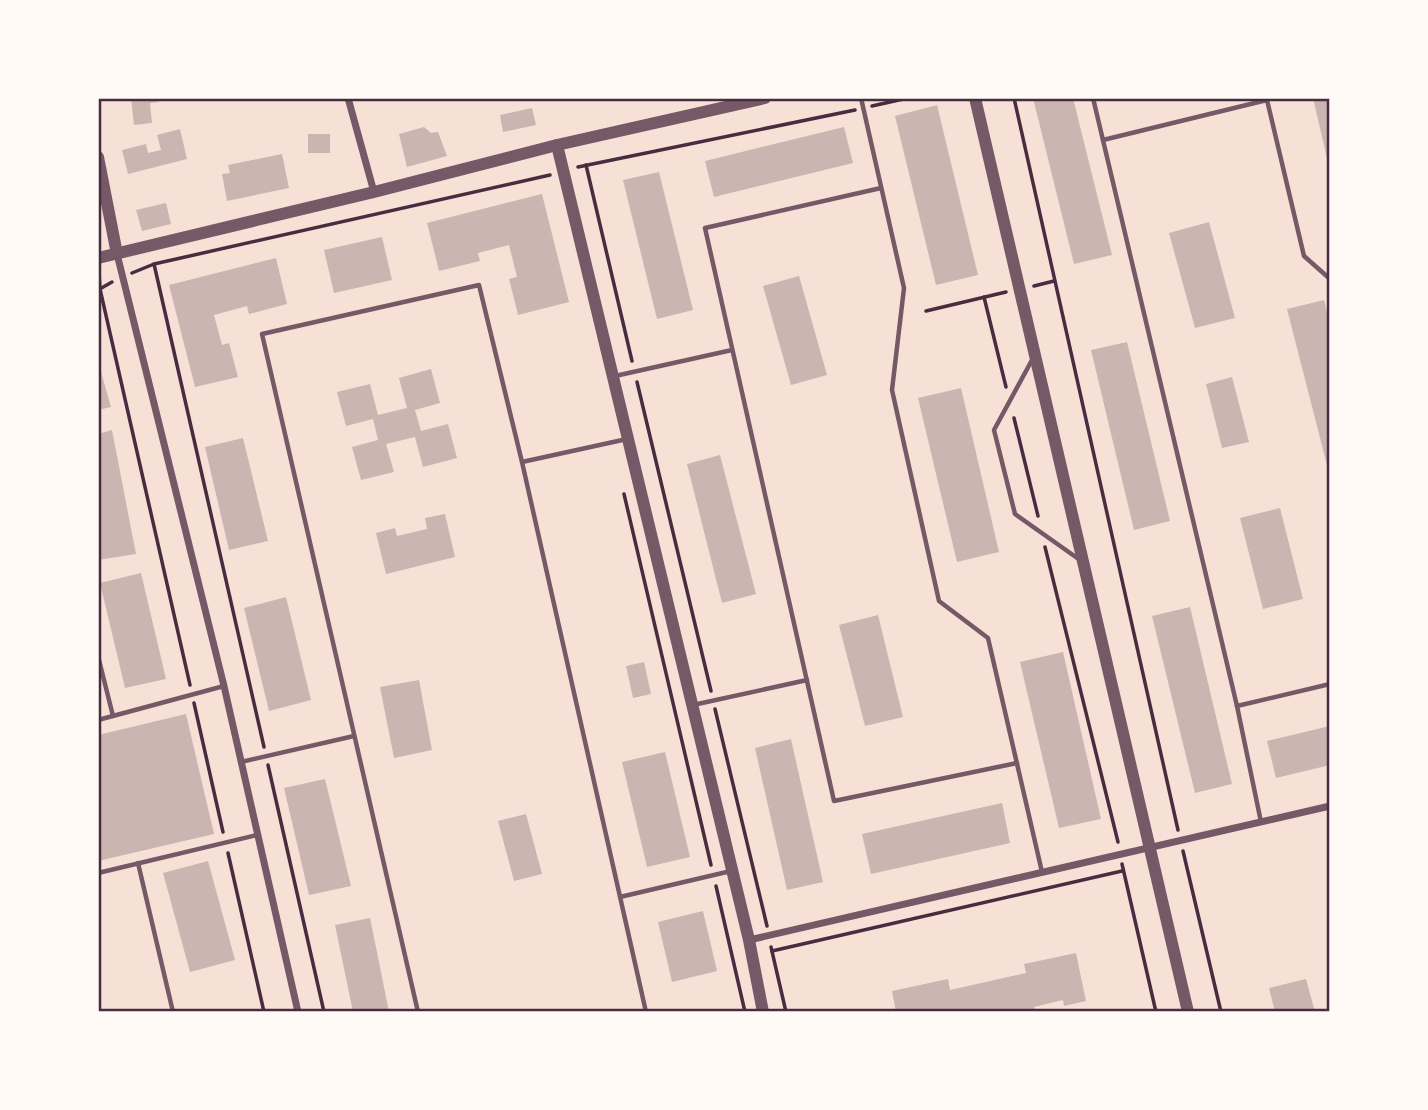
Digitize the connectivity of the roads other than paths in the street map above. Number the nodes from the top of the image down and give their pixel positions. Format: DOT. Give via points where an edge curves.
graph roads {
  1 [pos="348,98"];
  2 [pos="765,98"];
  3 [pos="861,98"];
  4 [pos="975,98"];
  5 [pos="1093,98"];
  6 [pos="1103,140"];
  7 [pos="557,145"];
  8 [pos="98,157"];
  9 [pos="881,188"];
  10 [pos="374,192"];
  11 [pos="117,254"];
  12 [pos="98,258"];
  13 [pos="1330,279"];
  14 [pos="732,350"];
  15 [pos="1034,356"];
  16 [pos="614,376"];
  17 [pos="629,439"];
  18 [pos="522,462"];
  19 [pos="1082,562"];
  20 [pos="98,656"];
  21 [pos="807,680"];
  22 [pos="1330,684"];
  23 [pos="224,686"];
  24 [pos="692,705"];
  25 [pos="1237,706"];
  26 [pos="114,716"];
  27 [pos="98,720"];
  28 [pos="354,736"];
  29 [pos="241,762"];
  30 [pos="1017,763"];
  31 [pos="1330,806"];
  32 [pos="1261,822"];
  33 [pos="258,835"];
  34 [pos="1149,848"];
  35 [pos="138,863"];
  36 [pos="732,870"];
  37 [pos="1042,872"];
  38 [pos="98,873"];
  39 [pos="620,897"];
  40 [pos="749,940"];
  41 [pos="173,1012"];
  42 [pos="298,1012"];
  43 [pos="418,1012"];
  44 [pos="646,1012"];
  45 [pos="763,1012"];
  46 [pos="1188,1012"];
  1 -- 10 [label="street"];
  2 -- 7 [label="street"];
  3 -- 9 [label="lane"];
  4 -- 15 [label="street"];
  5 -- 6 [label="lane"];
  6 -- 13 [label="lane" via="1267,100 1304,256"];
  6 -- 25 [label="lane"];
  7 -- 10 [label="street"];
  7 -- 16 [label="street"];
  8 -- 11 [label="street"];
  9 -- 14 [label="lane" via="705,228"];
  9 -- 30 [label="lane" via="904,288 892,390 939,601 988,638"];
  10 -- 11 [label="street"];
  11 -- 12 [label="street"];
  11 -- 23 [label="street"];
  14 -- 16 [label="lane"];
  14 -- 21 [label="lane"];
  15 -- 19 [label="street"];
  15 -- 19 [label="lane" via="994,430 1015,514"];
  16 -- 17 [label="street"];
  17 -- 18 [label="lane"];
  17 -- 24 [label="street"];
  18 -- 28 [label="lane" via="479,285 262,334"];
  18 -- 39 [label="lane"];
  19 -- 34 [label="street"];
  20 -- 26 [label="lane"];
  21 -- 24 [label="lane"];
  21 -- 30 [label="lane" via="834,801"];
  22 -- 25 [label="lane"];
  23 -- 26 [label="lane"];
  23 -- 29 [label="street"];
  24 -- 36 [label="street"];
  25 -- 32 [label="lane"];
  26 -- 27 [label="lane"];
  28 -- 29 [label="lane"];
  28 -- 43 [label="lane"];
  29 -- 33 [label="street"];
  30 -- 37 [label="lane"];
  31 -- 32 [label="street"];
  32 -- 34 [label="street"];
  33 -- 35 [label="lane"];
  33 -- 42 [label="street"];
  34 -- 37 [label="street"];
  34 -- 46 [label="street"];
  35 -- 38 [label="lane"];
  35 -- 41 [label="lane"];
  36 -- 39 [label="lane"];
  36 -- 40 [label="street"];
  37 -- 40 [label="street"];
  39 -- 44 [label="lane"];
  40 -- 45 [label="street"];
}
